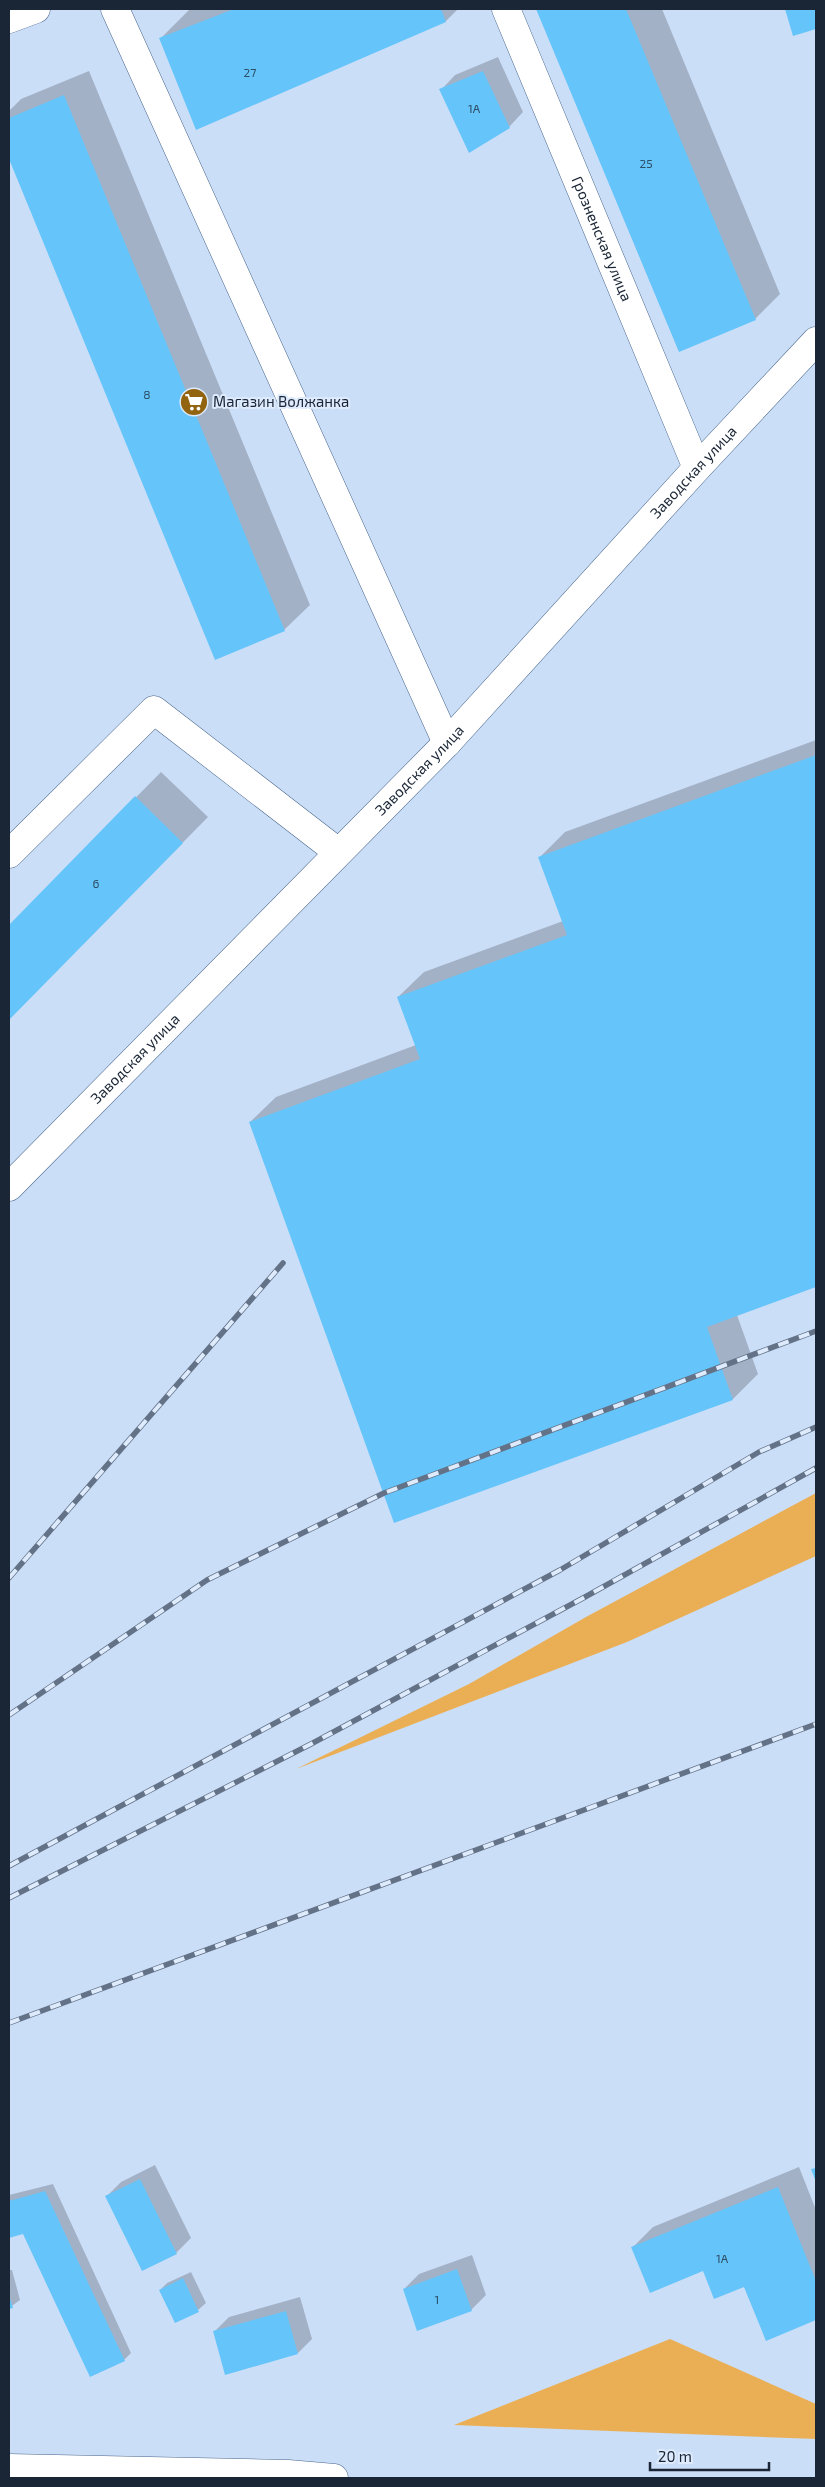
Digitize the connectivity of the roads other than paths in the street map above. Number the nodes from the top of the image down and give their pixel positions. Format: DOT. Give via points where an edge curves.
graph roads {
  1 [pos="36,9"];
  2 [pos="115,9"];
  3 [pos="506,9"];
  4 [pos="9,19"];
  5 [pos="816,342"];
  6 [pos="697,468"];
  7 [pos="447,743"];
  8 [pos="338,852"];
  9 [pos="9,854"];
  10 [pos="9,1187"];
  11 [pos="9,2468"];
  12 [pos="334,2478"];
  1 -- 4 [label="street"];
  2 -- 7 [label="street"];
  3 -- 6 [label="street, Грозненская улица"];
  5 -- 6 [label="street, Заводская улица"];
  6 -- 7 [label="street, Заводская улица"];
  7 -- 8 [label="street, Заводская улица"];
  8 -- 9 [label="street" via="154,710"];
  8 -- 10 [label="street, Заводская улица"];
  11 -- 12 [label="street" via="288,2474"];
}
